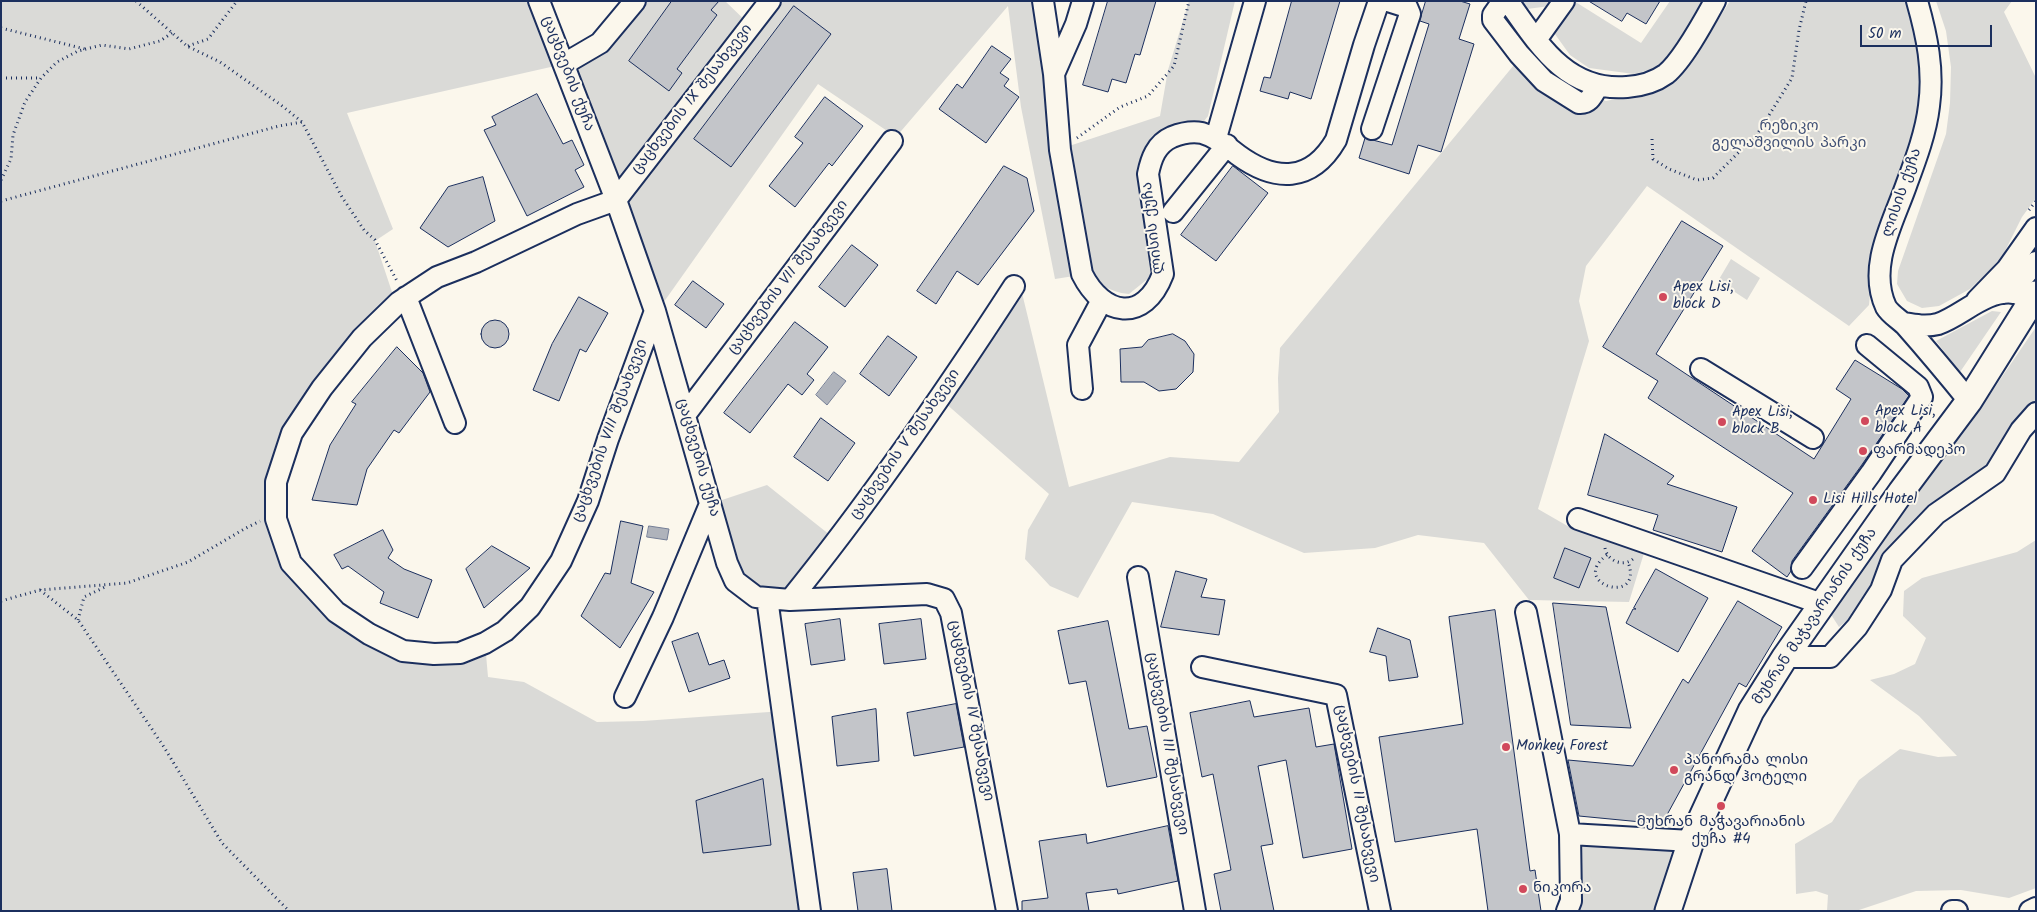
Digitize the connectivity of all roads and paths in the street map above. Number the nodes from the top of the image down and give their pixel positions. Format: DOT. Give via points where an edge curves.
graph roads {
  1 [pos="136,1"];
  2 [pos="237,1"];
  3 [pos="539,1"];
  4 [pos="635,1"];
  5 [pos="770,1"];
  6 [pos="1043,1"];
  7 [pos="1083,1"];
  8 [pos="1189,1"];
  9 [pos="1255,1"];
  10 [pos="1379,1"];
  11 [pos="1388,1"];
  12 [pos="1504,1"];
  13 [pos="1508,1"];
  14 [pos="1564,1"];
  15 [pos="1715,1"];
  16 [pos="1806,1"];
  17 [pos="1917,1"];
  18 [pos="1,28"];
  19 [pos="172,33"];
  20 [pos="1536,40"];
  21 [pos="187,46"];
  22 [pos="86,49"];
  23 [pos="564,64"];
  24 [pos="1054,74"];
  25 [pos="1,78"];
  26 [pos="41,78"];
  27 [pos="1598,86"];
  28 [pos="302,122"];
  29 [pos="1372,129"];
  30 [pos="1652,140"];
  31 [pos="892,141"];
  32 [pos="1221,142"];
  33 [pos="1060,150"];
  34 [pos="1,180"];
  35 [pos="616,200"];
  36 [pos="1,201"];
  37 [pos="2036,201"];
  38 [pos="1173,212"];
  39 [pos="2030,222"];
  40 [pos="2036,262"];
  41 [pos="1014,286"];
  42 [pos="2004,293"];
  43 [pos="406,297"];
  44 [pos="2034,297"];
  45 [pos="1102,300"];
  46 [pos="655,311"];
  47 [pos="1956,315"];
  48 [pos="1903,323"];
  49 [pos="1866,345"];
  50 [pos="1701,369"];
  51 [pos="1082,389"];
  52 [pos="1969,401"];
  53 [pos="2036,413"];
  54 [pos="685,414"];
  55 [pos="455,423"];
  56 [pos="1813,438"];
  57 [pos="710,504"];
  58 [pos="1578,520"];
  59 [pos="246,528"];
  60 [pos="1607,555"];
  61 [pos="1628,562"];
  62 [pos="1802,568"];
  63 [pos="1138,577"];
  64 [pos="108,585"];
  65 [pos="40,590"];
  66 [pos="768,598"];
  67 [pos="1,600"];
  68 [pos="790,600"];
  69 [pos="1822,604"];
  70 [pos="1526,612"];
  71 [pos="78,620"];
  72 [pos="1784,657"];
  73 [pos="1202,668"];
  74 [pos="625,697"];
  75 [pos="1570,834"];
  76 [pos="1691,841"];
  77 [pos="2036,908"];
  78 [pos="289,911"];
  79 [pos="810,911"];
  80 [pos="1007,911"];
  81 [pos="1195,911"];
  82 [pos="1380,911"];
  83 [pos="1567,911"];
  84 [pos="1668,911"];
  85 [pos="1952,911"];
  86 [pos="1957,911"];
  87 [pos="2030,911"];
  1 -- 19 [label="path"];
  2 -- 21 [label="path" via="208,39"];
  3 -- 23 [label="street, ცაცხვების ქუჩა"];
  4 -- 23 [label="street" via="600,44"];
  5 -- 35 [label="street, ცაცხვების IX შესახვევი"];
  6 -- 24 [label="street, ლისის ქუჩა"];
  7 -- 24 [label="street"];
  8 -- 33 [label="path" via="1174,66 1148,96 1120,107"];
  9 -- 32 [label="street"];
  10 -- 32 [label="street, ლისის ქუჩა" via="1336,140 1316,165 1300,173 1282,174 1262,169"];
  11 -- 29 [label="street" via="1407,7 1410,14"];
  12 -- 27 [label="street" via="1493,15 1493,20 1544,81 1579,103 1588,101"];
  13 -- 20 [label="street"];
  14 -- 20 [label="street"];
  15 -- 27 [label="street" via="1667,73 1650,83 1632,87"];
  16 -- 30 [label="path" via="1792,78 1758,133 1713,178 1697,180 1669,169 1653,159"];
  17 -- 48 [label="street, ლისის ქუჩა" via="1926,30 1931,68 1929,106 1920,144 1888,231 1880,266 1879,290 1887,309"];
  18 -- 22 [label="path"];
  19 -- 21 [label="path"];
  19 -- 22 [label="path" via="160,41 129,49 102,45"];
  20 -- 27 [label="street" via="1566,70 1581,81"];
  21 -- 28 [label="path" via="227,67"];
  22 -- 26 [label="path" via="57,62"];
  23 -- 35 [label="street, ცაცხვების ქუჩა"];
  24 -- 33 [label="street, ლისის ქუჩა"];
  25 -- 26 [label="path"];
  26 -- 34 [label="path" via="25,102 13,135 11,159"];
  28 -- 36 [label="path"];
  28 -- 43 [label="path" via="342,197 364,230 375,240"];
  31 -- 54 [label="street, ცაცხვების VII შესახვევი"];
  32 -- 38 [label="street"];
  32 -- 45 [label="street, ლისის ქუჩა" via="1202,133 1188,132 1170,138 1158,148 1150,159 1148,174 1163,274 1157,289 1132,309 1115,308"];
  33 -- 45 [label="street, ლისის ქუჩა" via="1082,274 1090,289"];
  35 -- 43 [label="street, ცაცხვების VIII შესახვევი" via="577,214 437,277"];
  35 -- 46 [label="street, ცაცხვების ქუჩა"];
  37 -- 39 [label="path"];
  39 -- 47 [label="street" via="2007,269 1981,298"];
  40 -- 42 [label="street" via="2020,282"];
  41 -- 68 [label="street, ცაცხვების V შესახვევი" via="940,400 839,540"];
  42 -- 44 [label="street"];
  42 -- 47 [label="street"];
  43 -- 46 [label="street, ცაცხვების VIII შესახვევი" via="362,338 322,388 292,433 276,482 276,519 291,563 336,612 403,651 434,654 460,653 505,631 530,607 561,561 588,501"];
  43 -- 55 [label="street"];
  44 -- 52 [label="main road, მუხრან მაჭავარიანის ქუჩა"];
  45 -- 51 [label="street" via="1078,345"];
  46 -- 54 [label="street, ცაცხვების ქუჩა"];
  47 -- 48 [label="street" via="1938,324"];
  48 -- 52 [label="street, ლისის ქუჩა"];
  49 -- 62 [label="street" via="1918,387 1922,397"];
  50 -- 56 [label="street"];
  52 -- 69 [label="main road, მუხრან მაჭავარიანის ქუჩა"];
  53 -- 72 [label="street" via="2021,430 1995,473 1936,514 1892,560 1881,590 1857,627 1830,657"];
  54 -- 57 [label="street, ცაცხვების ქუჩა"];
  57 -- 66 [label="street, ცაცხვების ქუჩა" via="735,582 756,597"];
  57 -- 74 [label="street" via="664,617"];
  58 -- 69 [label="street"];
  59 -- 64 [label="path" via="188,562 127,583"];
  60 -- 61 [label="path" via="1598,564 1596,572 1599,580 1610,588 1618,588 1627,582 1631,575"];
  63 -- 81 [label="street, ცაცხვების III შესახვევი"];
  64 -- 65 [label="path"];
  64 -- 71 [label="path" via="84,597"];
  65 -- 67 [label="path"];
  65 -- 71 [label="path"];
  66 -- 68 [label="street, ცაცხვების IV შესახვევი"];
  66 -- 79 [label="street"];
  68 -- 80 [label="street, ცაცხვების IV შესახვევი" via="927,594 944,599 951,613"];
  69 -- 72 [label="main road, მუხრან მაჭავარიანის ქუჩა"];
  70 -- 75 [label="street"];
  71 -- 78 [label="path" via="164,747 222,843"];
  72 -- 76 [label="main road, მუხრან მაჭავარიანის ქუჩა" via="1751,711"];
  73 -- 82 [label="street, ცაცხვების II შესახვევი" via="1336,695"];
  75 -- 76 [label="street"];
  75 -- 83 [label="street" via="1571,901"];
  76 -- 84 [label="main road, მუხრან მაჭავარიანის ქუჩა"];
  77 -- 87 [label="street"];
  85 -- 86 [label="street"];
}
